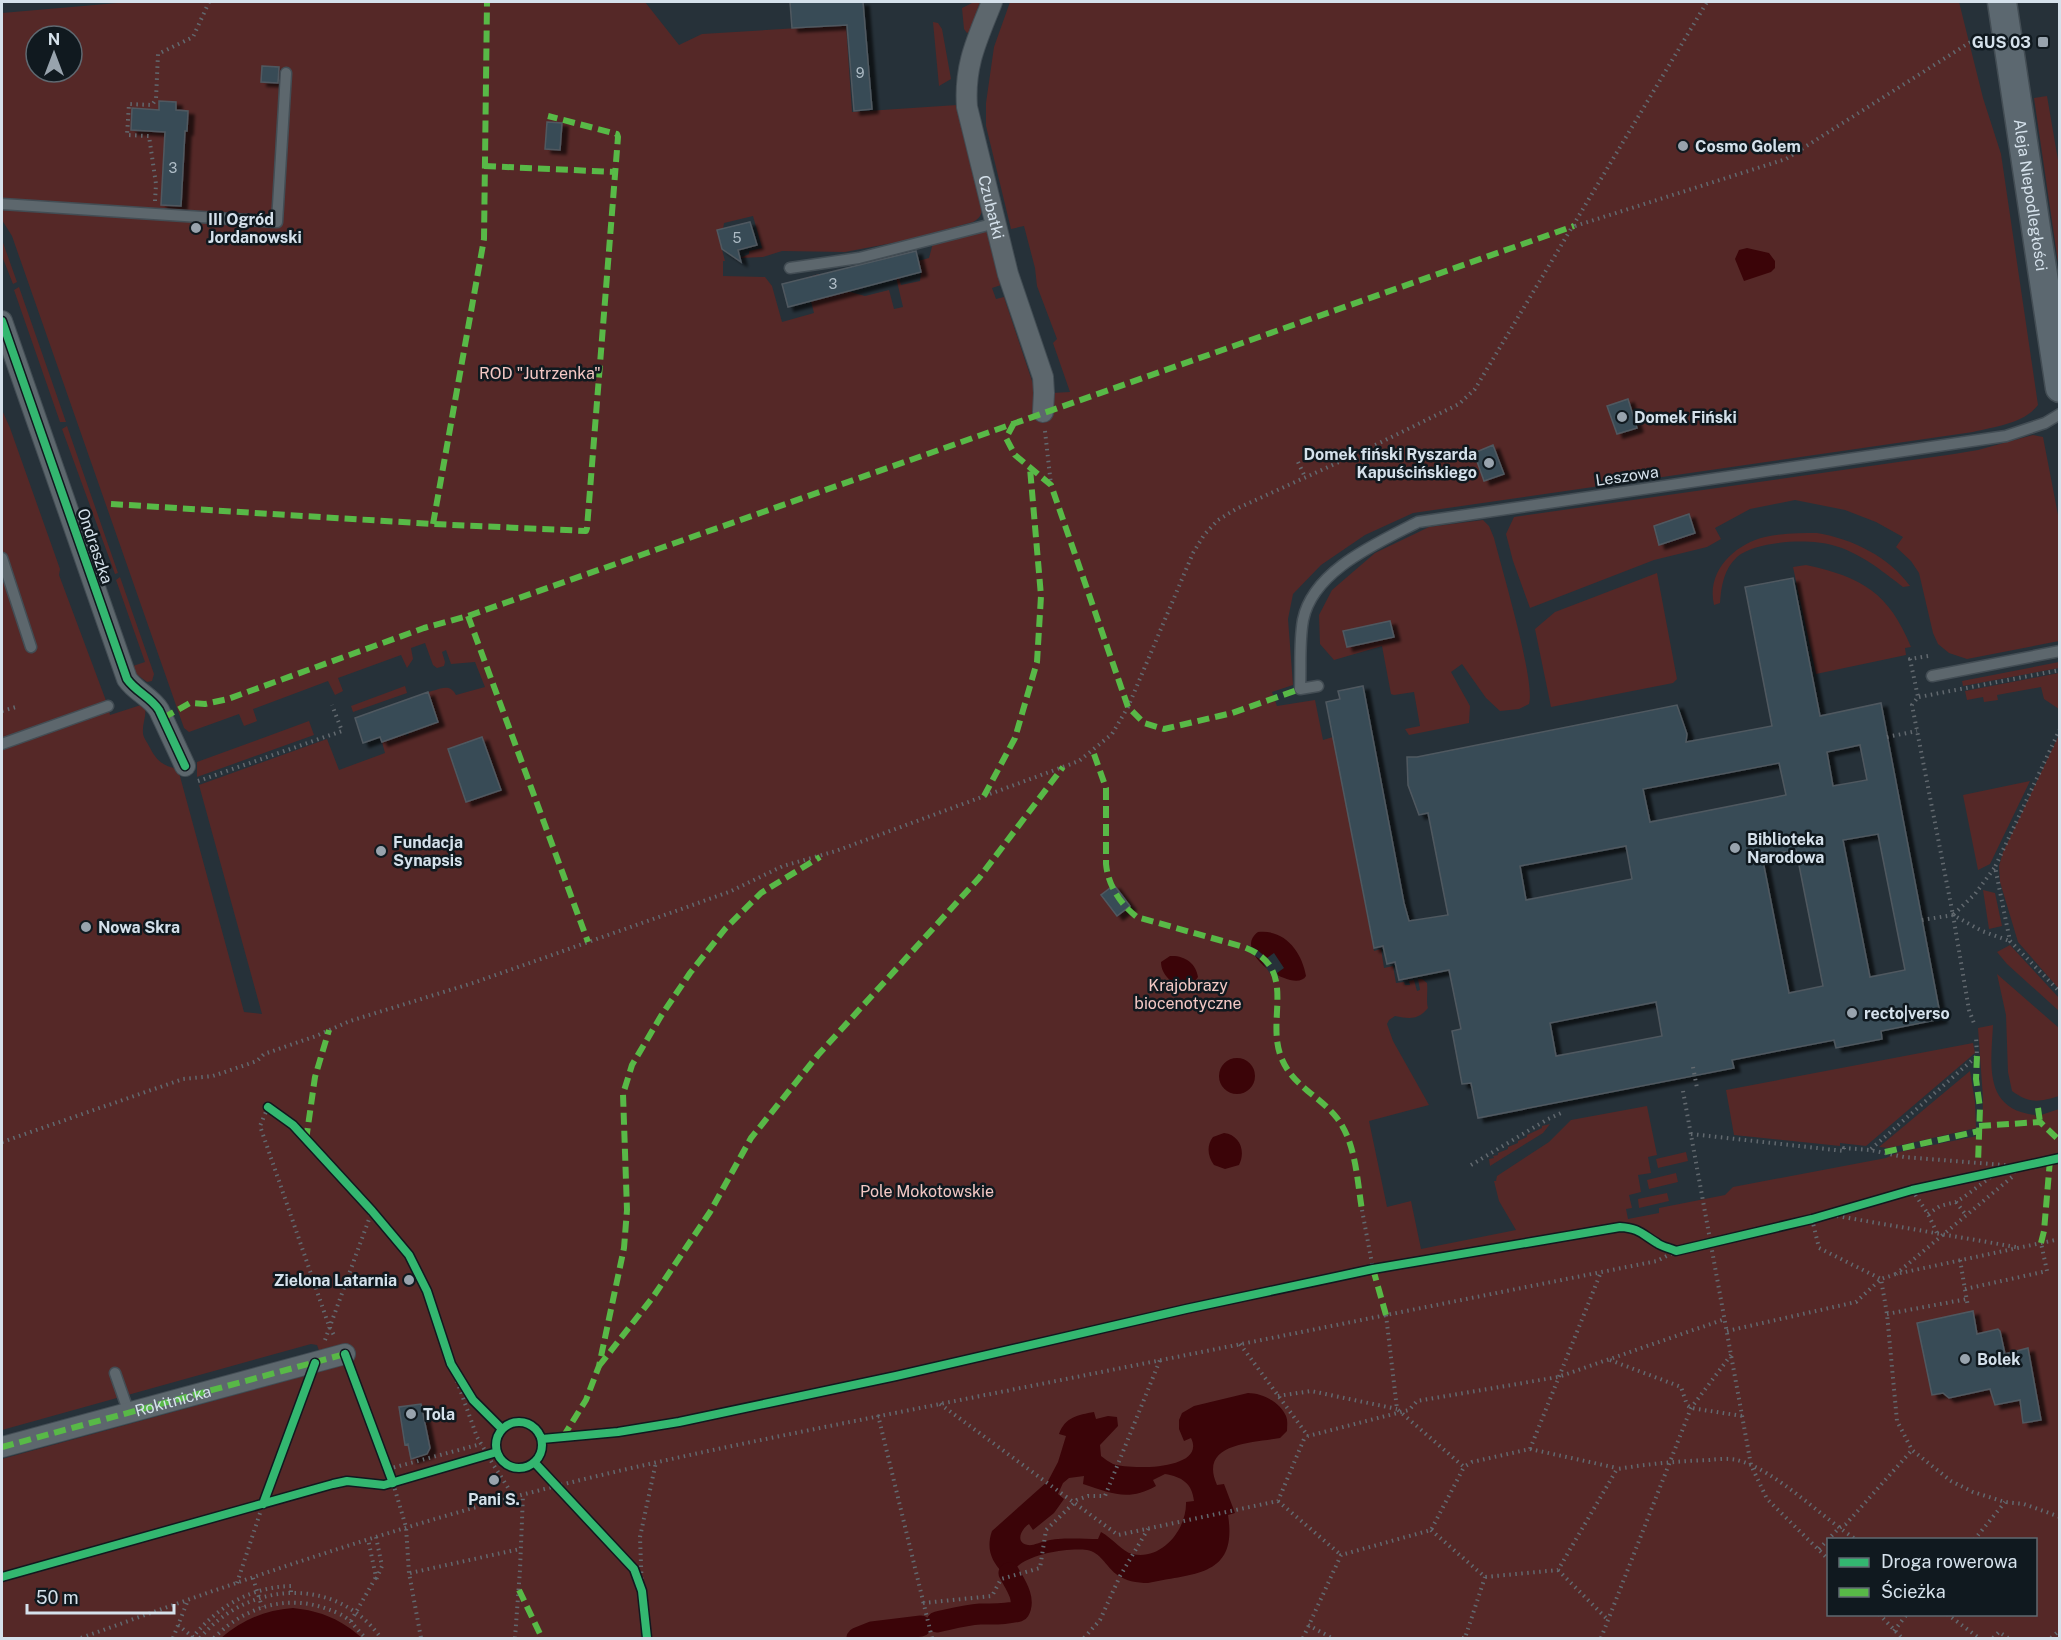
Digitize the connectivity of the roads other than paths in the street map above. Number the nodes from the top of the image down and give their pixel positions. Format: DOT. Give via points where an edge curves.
graph roads {
  1 [pos="992,2"];
  2 [pos="2002,2"];
  3 [pos="286,74"];
  4 [pos="2,204"];
  5 [pos="996,224"];
  6 [pos="790,268"];
  7 [pos="2,321"];
  8 [pos="2060,388"];
  9 [pos="1043,412"];
  10 [pos="2060,414"];
  11 [pos="2,558"];
  12 [pos="31,647"];
  13 [pos="2060,651"];
  14 [pos="1932,676"];
  15 [pos="1318,686"];
  16 [pos="108,706"];
  17 [pos="2,744"];
  18 [pos="191,774"];
  19 [pos="345,1354"];
  20 [pos="115,1373"];
  21 [pos="129,1413"];
  22 [pos="2,1447"];
  1 -- 5 [label="street, Czubatki" via="971,55 966,87 967,107"];
  2 -- 8 [label="main road, Aleja Niepodległości"];
  3 -- 4 [label="lane" via="277,222"];
  5 -- 6 [label="lane" via="859,258"];
  5 -- 9 [label="street, Czubatki" via="1008,274 1043,377"];
  7 -- 18 [label="street, Ondraszka" via="127,679 134,689 154,702"];
  10 -- 15 [label="lane, Leszowa" via="2006,436 1418,522 1361,551 1326,579 1311,600 1303,620 1300,689"];
  11 -- 12 [label="lane"];
  13 -- 14 [label="lane"];
  16 -- 17 [label="lane"];
  19 -- 21 [label="street, Rokitnicka"];
  20 -- 21 [label="lane"];
  21 -- 22 [label="street, Rokitnicka"];
}
